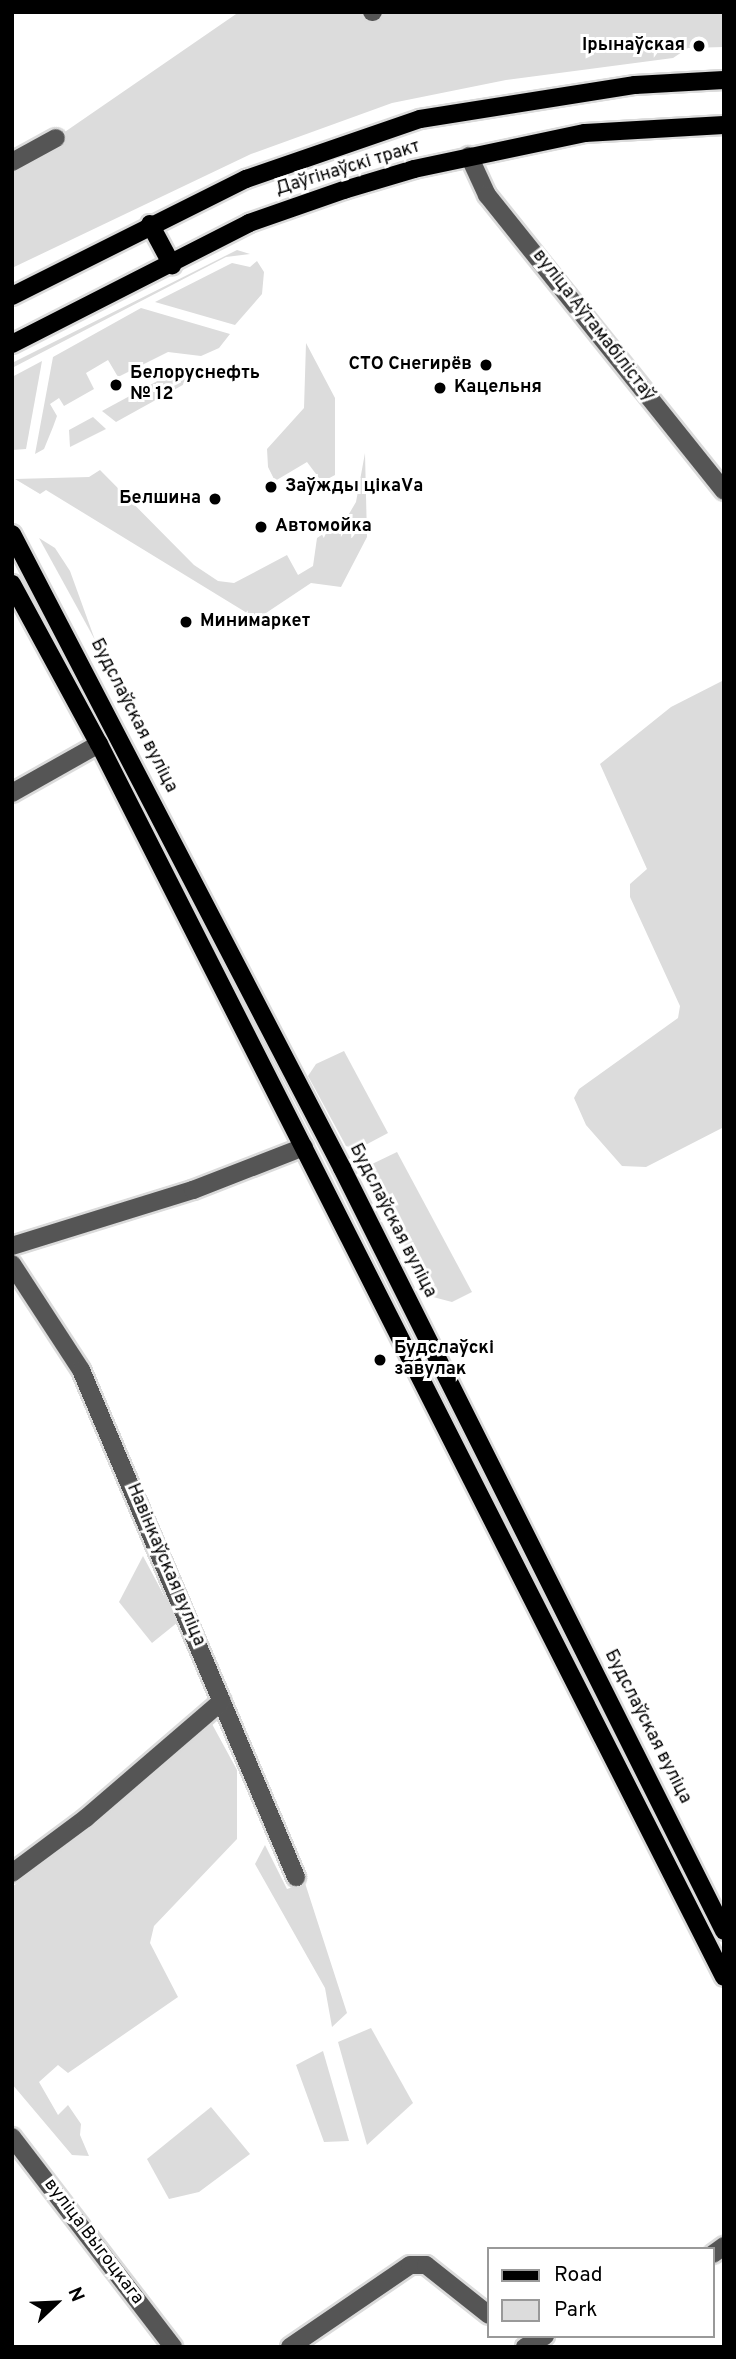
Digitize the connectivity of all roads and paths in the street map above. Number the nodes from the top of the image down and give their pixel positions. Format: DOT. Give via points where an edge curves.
graph roads {
  1 [pos="724,80"];
  2 [pos="724,125"];
  3 [pos="56,138"];
  4 [pos="469,156"];
  5 [pos="12,162"];
  6 [pos="150,223"];
  7 [pos="172,265"];
  8 [pos="12,296"];
  9 [pos="12,344"];
  10 [pos="724,491"];
  11 [pos="12,534"];
  12 [pos="12,584"];
  13 [pos="99,744"];
  14 [pos="12,793"];
  15 [pos="304,1147"];
  16 [pos="33,1243"];
  17 [pos="12,1246"];
  18 [pos="12,1264"];
  19 [pos="29,1286"];
  20 [pos="222,1701"];
  21 [pos="12,1873"];
  22 [pos="296,1877"];
  23 [pos="724,1931"];
  24 [pos="724,1977"];
  25 [pos="12,2137"];
  26 [pos="488,2314"];
  27 [pos="541,2338"];
  28 [pos="173,2347"];
  29 [pos="290,2347"];
  30 [pos="524,2347"];
  1 -- 6 [label="main road, Даўгінаўскі тракт" via="596,90 419,119 295,159"];
  2 -- 4 [label="main road, Даўгінаўскі тракт" via="586,133"];
  3 -- 5 [label="street"];
  4 -- 7 [label="main road, Даўгінаўскі тракт" via="344,190 249,223"];
  4 -- 10 [label="street, вуліца Аўтамабілістаў" via="487,195"];
  6 -- 7 [label="main road"];
  6 -- 8 [label="main road, Даўгінаўскі тракт"];
  7 -- 9 [label="main road, Даўгінаўскі тракт"];
  11 -- 23 [label="main road, Будслаўская вуліца" via="348,1181"];
  12 -- 13 [label="main road"];
  13 -- 14 [label="street"];
  13 -- 15 [label="main road"];
  15 -- 16 [label="street"];
  15 -- 24 [label="main road"];
  16 -- 17 [label="street"];
  16 -- 19 [label="street" via="23,1259"];
  18 -- 19 [label="street, Навінкаўская вуліца"];
  19 -- 20 [label="street, Навінкаўская вуліца" via="81,1370"];
  20 -- 21 [label="street" via="86,1818"];
  20 -- 22 [label="street, Навінкаўская вуліца"];
  25 -- 28 [label="street, вуліца Выгоцкага"];
  26 -- 29 [label="street" via="426,2265 410,2265"];
  27 -- 30 [label="street"];
}
